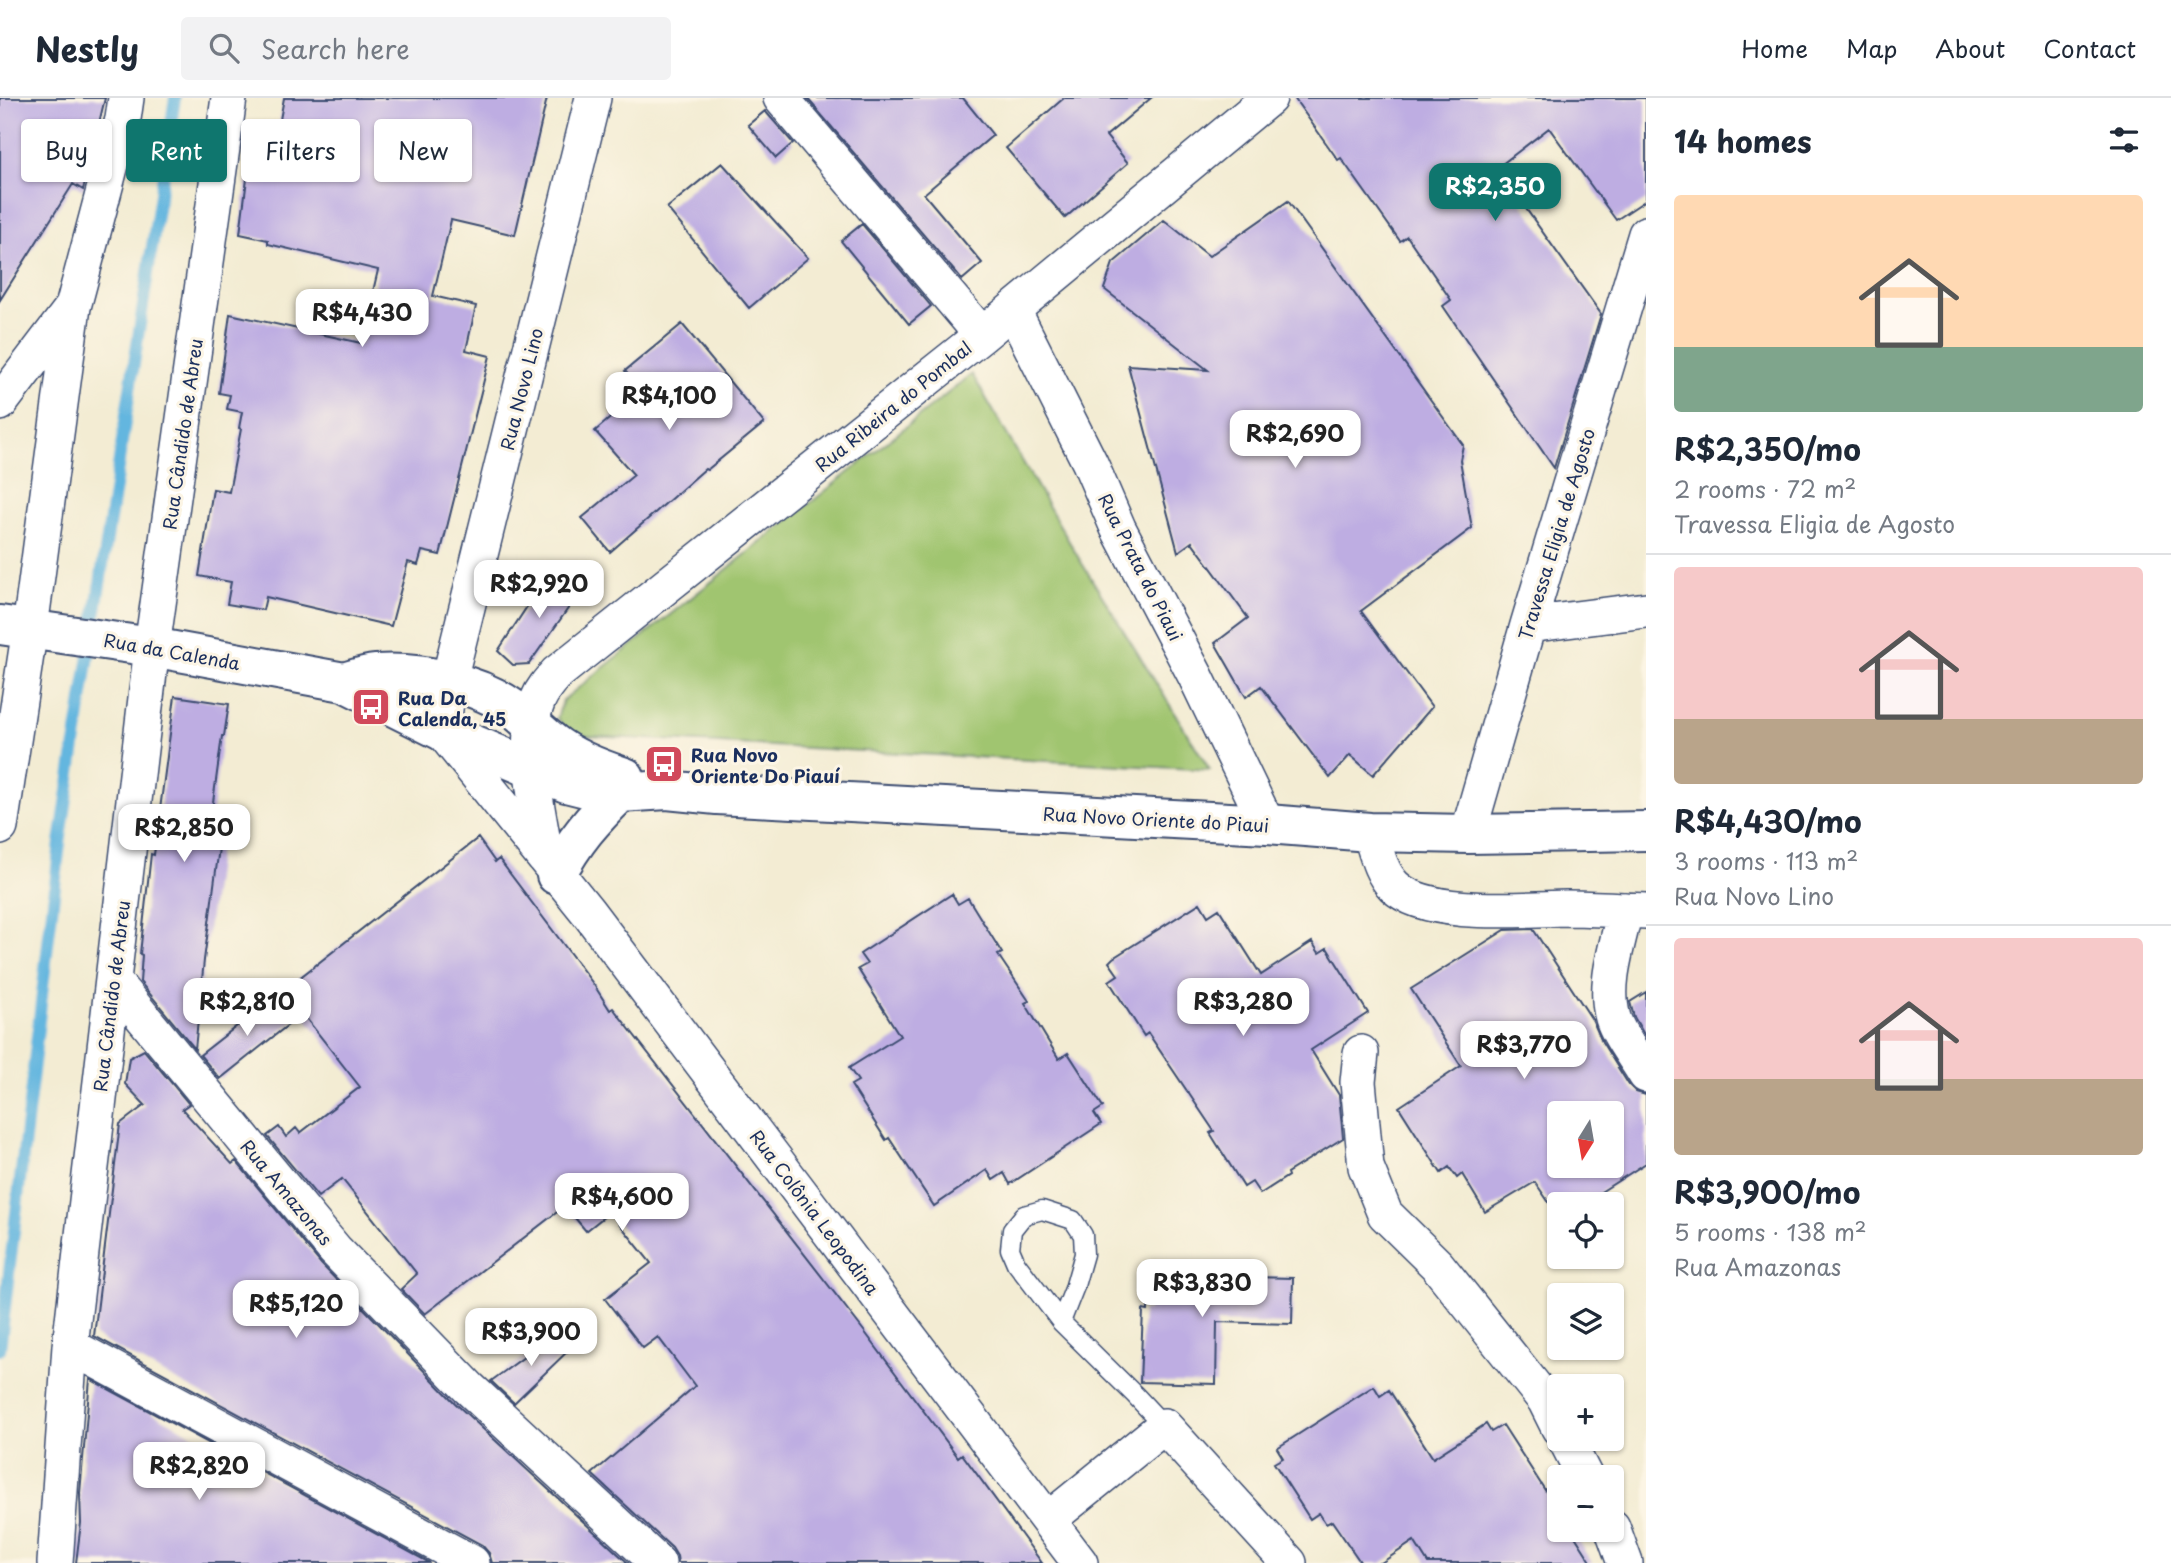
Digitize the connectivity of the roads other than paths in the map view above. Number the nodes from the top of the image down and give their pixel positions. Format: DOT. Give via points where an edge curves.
graph roads {
  1 [pos="127,98"];
  2 [pos="229,98"];
  3 [pos="593,98"];
  4 [pos="781,98"];
  5 [pos="1269,98"];
  6 [pos="1646,234"];
  7 [pos="73,307"];
  8 [pos="1013,310"];
  9 [pos="982,335"];
  10 [pos="0,403"];
  11 [pos="1646,610"];
  12 [pos="1528,625"];
  13 [pos="26,628"];
  14 [pos="142,645"];
  15 [pos="449,680"];
  16 [pos="344,682"];
  17 [pos="531,723"];
  18 [pos="442,731"];
  19 [pos="532,768"];
  20 [pos="667,790"];
  21 [pos="620,793"];
  22 [pos="1267,824"];
  23 [pos="0,827"];
  24 [pos="1646,831"];
  25 [pos="1370,832"];
  26 [pos="1468,834"];
  27 [pos="551,869"];
  28 [pos="1635,910"];
  29 [pos="113,981"];
  30 [pos="1361,1053"];
  31 [pos="1646,1075"];
  32 [pos="1060,1322"];
  33 [pos="70,1346"];
  34 [pos="1547,1404"];
  35 [pos="1164,1426"];
  36 [pos="1048,1520"];
  37 [pos="1617,1542"];
  38 [pos="55,1563"];
  39 [pos="472,1563"];
  40 [pos="658,1563"];
  41 [pos="1080,1563"];
  42 [pos="1289,1563"];
  43 [pos="1625,1563"];
  1 -- 7 [label="street"];
  2 -- 14 [label="street, Rua Cândido de Abreu"];
  3 -- 15 [label="street, Rua Novo Lino"];
  4 -- 9 [label="street"];
  5 -- 8 [label="street, Rua Ribeira do Pombal"];
  6 -- 12 [label="street, Travessa Eligia de Agosto"];
  7 -- 10 [label="street"];
  7 -- 13 [label="street"];
  8 -- 9 [label="street, Rua Ribeira do Pombal"];
  8 -- 22 [label="street, Rua Prata do Piaui"];
  9 -- 17 [label="street, Rua Ribeira do Pombal" via="557,673 543,690"];
  11 -- 12 [label="street"];
  12 -- 26 [label="street, Travessa Eligia de Agosto"];
  13 -- 14 [label="street, Rua da Calenda"];
  13 -- 23 [label="street"];
  14 -- 16 [label="street, Rua da Calenda"];
  14 -- 29 [label="street, Rua Cândido de Abreu"];
  15 -- 16 [label="street, Rua da Calenda" via="376,674"];
  15 -- 17 [label="street, Rua Novo Oriente do Piaui" via="489,694"];
  15 -- 18 [label="street, Rua Novo Lino"];
  16 -- 18 [label="street, Rua da Calenda"];
  17 -- 19 [label="street, Rua Colônia Leopodina"];
  17 -- 20 [label="street, Rua Novo Oriente do Piaui" via="552,743 579,758"];
  18 -- 19 [label="street, Rua Novo Oriente do Piaui"];
  18 -- 27 [label="street, Rua Colônia Leopodina"];
  19 -- 21 [label="street, Rua Novo Oriente do Piaui" via="566,783"];
  19 -- 27 [label="street, Rua Colônia Leopodina"];
  20 -- 21 [label="street, Rua Novo Oriente do Piaui"];
  20 -- 22 [label="street, Rua Novo Oriente do Piaui"];
  21 -- 27 [label="street"];
  22 -- 25 [label="street, Rua Novo Oriente do Piaui"];
  24 -- 26 [label="street, Rua Novo Oriente do Piaui"];
  25 -- 26 [label="street, Rua Novo Oriente do Piaui"];
  25 -- 28 [label="street" via="1381,868 1394,886 1415,899 1442,906"];
  27 -- 36 [label="street, Rua Colônia Leopodina"];
  28 -- 31 [label="street" via="1612,971 1611,997 1614,1019"];
  29 -- 33 [label="street, Rua Cândido de Abreu"];
  29 -- 40 [label="street, Rua Amazonas" via="335,1250 470,1388"];
  30 -- 34 [label="street" via="1358,1082 1366,1167 1385,1214 1437,1265"];
  32 -- 32 [label="lane" via="1084,1254 1083,1235 1073,1220 1042,1210 1024,1215 1016,1224 1010,1249"];
  32 -- 35 [label="lane"];
  33 -- 38 [label="street, Rua Cândido de Abreu"];
  33 -- 39 [label="street"];
  35 -- 36 [label="street"];
  35 -- 42 [label="street"];
  36 -- 41 [label="street, Rua Colônia Leopodina"];
  37 -- 43 [label="street"];
}
